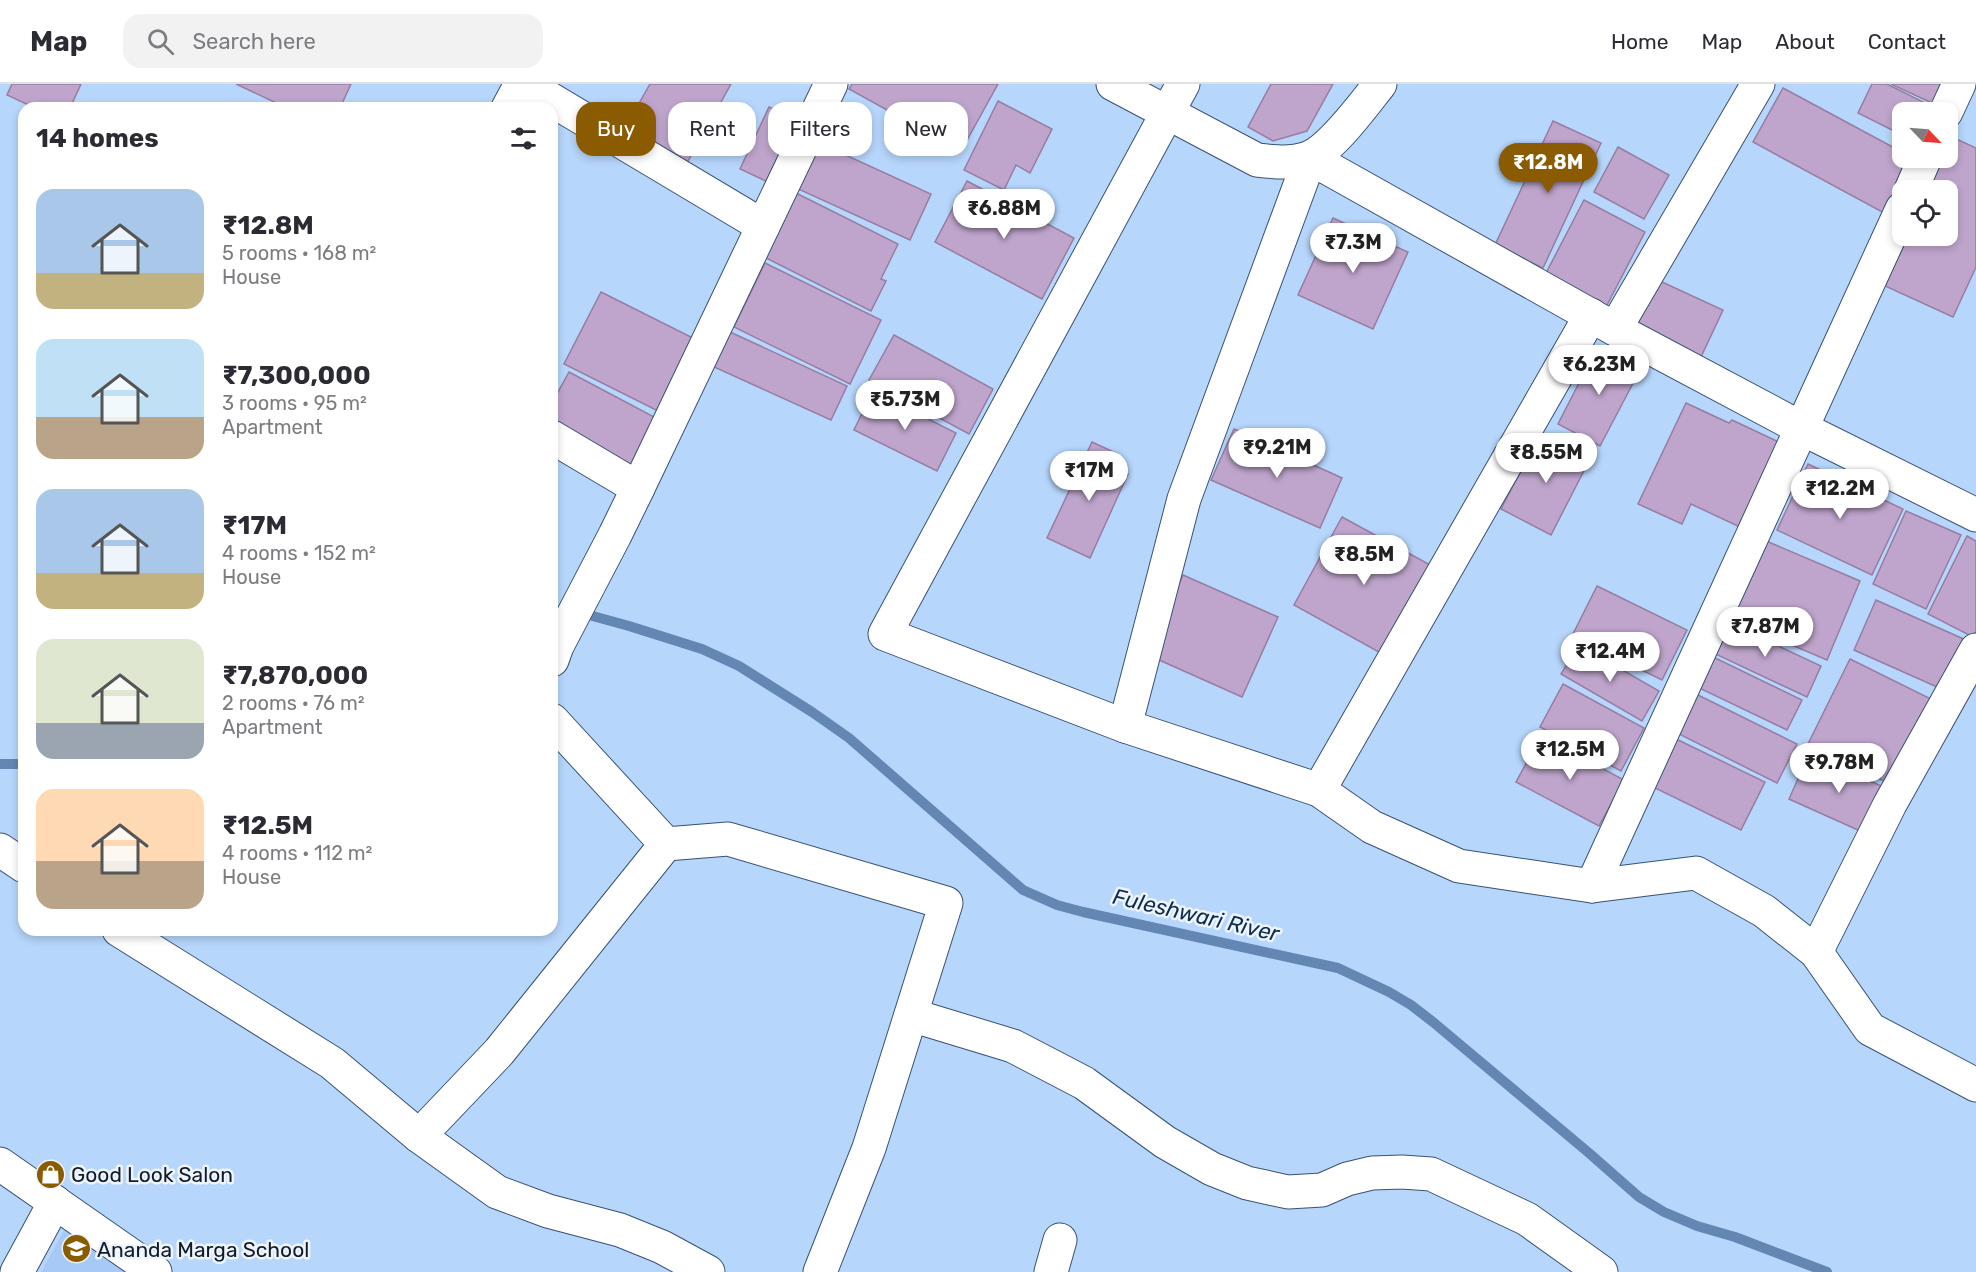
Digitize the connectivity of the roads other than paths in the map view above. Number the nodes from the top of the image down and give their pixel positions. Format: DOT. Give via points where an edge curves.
graph roads {
  1 [pos="523,84"];
  2 [pos="831,84"];
  3 [pos="1113,84"];
  4 [pos="1183,84"];
  5 [pos="1380,84"];
  6 [pos="1758,84"];
  7 [pos="1959,84"];
  8 [pos="512,102"];
  9 [pos="553,102"];
  10 [pos="1951,102"];
  11 [pos="558,105"];
  12 [pos="1168,114"];
  13 [pos="1310,158"];
  14 [pos="763,226"];
  15 [pos="1892,231"];
  16 [pos="1603,322"];
  17 [pos="1803,429"];
  18 [pos="558,441"];
  19 [pos="638,488"];
  20 [pos="1976,515"];
  21 [pos="558,645"];
  22 [pos="1976,650"];
  23 [pos="1125,726"];
  24 [pos="558,727"];
  25 [pos="1319,790"];
  26 [pos="666,844"];
  27 [pos="0,850"];
  28 [pos="18,862"];
  29 [pos="1592,886"];
  30 [pos="129,936"];
  31 [pos="1816,952"];
  32 [pos="911,1015"];
  33 [pos="1976,1085"];
  34 [pos="419,1136"];
  35 [pos="0,1164"];
  36 [pos="55,1202"];
  37 [pos="1060,1240"];
  38 [pos="17,1272"];
  39 [pos="155,1272"];
  40 [pos="708,1272"];
  41 [pos="820,1272"];
  42 [pos="1051,1272"];
  43 [pos="1601,1272"];
  1 -- 8 [label="street"];
  1 -- 9 [label="street"];
  2 -- 14 [label="street"];
  3 -- 12 [label="street"];
  4 -- 12 [label="street"];
  5 -- 13 [label="street" via="1332,141"];
  6 -- 16 [label="street"];
  7 -- 10 [label="street"];
  11 -- 14 [label="street"];
  12 -- 13 [label="street" via="1257,160 1282,163"];
  12 -- 23 [label="street" via="885,634"];
  13 -- 16 [label="street"];
  13 -- 23 [label="street" via="1184,499"];
  14 -- 19 [label="street"];
  15 -- 17 [label="street"];
  16 -- 17 [label="street"];
  16 -- 25 [label="street"];
  17 -- 20 [label="street"];
  17 -- 29 [label="street"];
  18 -- 19 [label="street"];
  19 -- 21 [label="street"];
  22 -- 31 [label="street" via="1890,804"];
  23 -- 25 [label="street"];
  24 -- 26 [label="street"];
  25 -- 29 [label="street" via="1372,827 1459,866"];
  26 -- 32 [label="street" via="728,838 946,903"];
  26 -- 34 [label="street" via="499,1052"];
  27 -- 28 [label="street"];
  29 -- 31 [label="street" via="1696,873 1764,911"];
  30 -- 34 [label="street" via="332,1063"];
  31 -- 33 [label="street" via="1870,1029"];
  32 -- 41 [label="street" via="869,1148"];
  32 -- 43 [label="street" via="1013,1046 1084,1083 1165,1142 1212,1169 1247,1183 1288,1192 1322,1190 1372,1173 1431,1174 1527,1219"];
  34 -- 40 [label="street" via="497,1192 548,1211 620,1230"];
  35 -- 36 [label="street"];
  36 -- 38 [label="street"];
  36 -- 39 [label="street"];
  37 -- 42 [label="street"];
}
